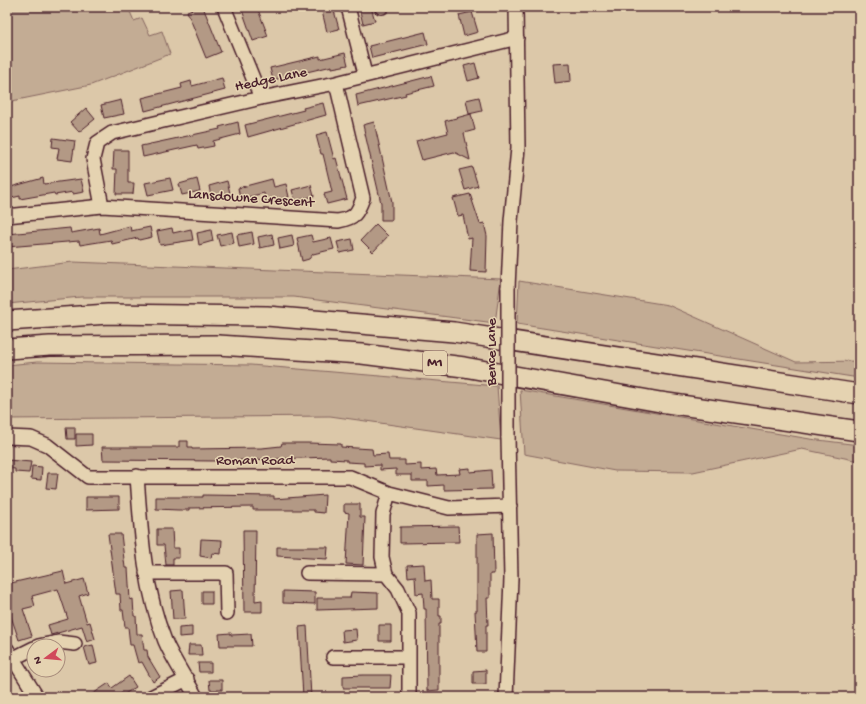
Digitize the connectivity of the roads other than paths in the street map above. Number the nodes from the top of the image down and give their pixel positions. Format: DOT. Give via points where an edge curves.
graph roads {
  1 [pos="224,7"];
  2 [pos="348,7"];
  3 [pos="516,7"];
  4 [pos="517,38"];
  5 [pos="365,74"];
  6 [pos="336,83"];
  7 [pos="260,98"];
  8 [pos="102,206"];
  9 [pos="7,216"];
  10 [pos="7,321"];
  11 [pos="7,349"];
  12 [pos="859,394"];
  13 [pos="859,431"];
  14 [pos="7,437"];
  15 [pos="137,476"];
  16 [pos="389,493"];
  17 [pos="510,506"];
  18 [pos="146,573"];
  19 [pos="307,573"];
  20 [pos="386,574"];
  21 [pos="227,613"];
  22 [pos="66,643"];
  23 [pos="75,644"];
  24 [pos="26,650"];
  25 [pos="11,653"];
  26 [pos="333,657"];
  27 [pos="408,657"];
  28 [pos="187,679"];
  29 [pos="37,697"];
  30 [pos="151,697"];
  31 [pos="196,697"];
  32 [pos="409,697"];
  33 [pos="506,697"];
  1 -- 7 [label="street"];
  2 -- 5 [label="street"];
  3 -- 4 [label="street, Bence Lane"];
  4 -- 5 [label="street, Hedge Lane"];
  4 -- 17 [label="street, Bence Lane, bridge" via="518,148 508,288"];
  5 -- 6 [label="street, Hedge Lane"];
  6 -- 7 [label="street, Hedge Lane"];
  6 -- 8 [label="street, Lansdowne Crescent" via="363,198 358,212 350,219 338,221"];
  7 -- 8 [label="street, Hedge Lane" via="112,133 97,142 93,159"];
  8 -- 9 [label="street, Lansdowne Crescent"];
  10 -- 12 [label="highway, M1" via="108,314 283,317 454,332"];
  11 -- 13 [label="highway, M1" via="218,344 362,354 464,367 660,402"];
  14 -- 15 [label="street, Roman Road" via="31,438 47,445 88,477"];
  15 -- 16 [label="street, Roman Road" via="350,477"];
  15 -- 18 [label="street" via="141,542"];
  16 -- 17 [label="street, Roman Road" via="449,508"];
  16 -- 20 [label="street" via="383,514 382,557"];
  17 -- 33 [label="street, Bence Lane" via="511,579"];
  18 -- 21 [label="street" via="226,573"];
  18 -- 28 [label="street" via="165,642"];
  19 -- 20 [label="street"];
  20 -- 27 [label="street" via="398,589 409,613"];
  22 -- 23 [label="street"];
  24 -- 25 [label="street"];
  25 -- 29 [label="street"];
  26 -- 27 [label="street"];
  27 -- 32 [label="street"];
  28 -- 30 [label="street"];
  28 -- 31 [label="street"];
}
